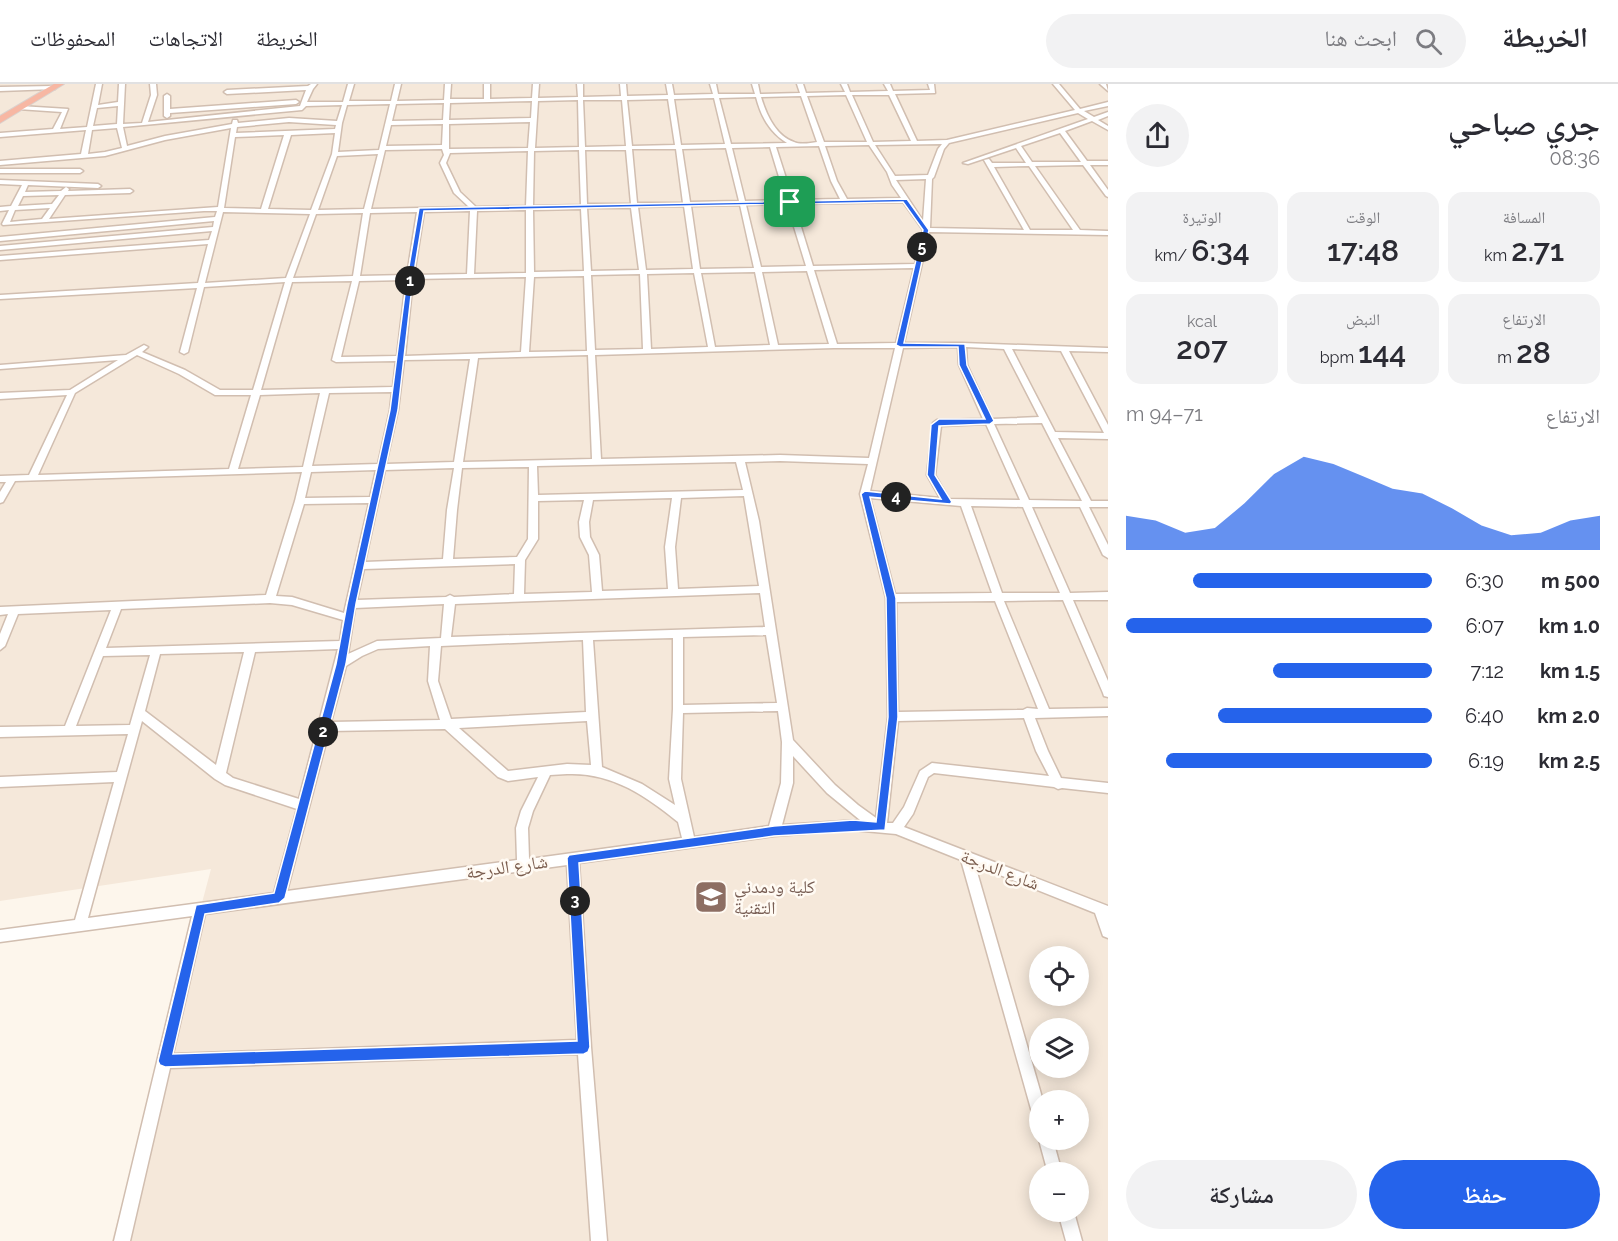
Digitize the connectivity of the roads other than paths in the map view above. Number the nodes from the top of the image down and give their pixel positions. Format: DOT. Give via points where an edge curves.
graph roads {
  1 [pos="99,84"];
  2 [pos="122,84"];
  3 [pos="153,84"];
  4 [pos="348,84"];
  5 [pos="398,84"];
  6 [pos="448,84"];
  7 [pos="487,84"];
  8 [pos="536,84"];
  9 [pos="580,84"];
  10 [pos="623,84"];
  11 [pos="669,84"];
  12 [pos="712,84"];
  13 [pos="755,84"];
  14 [pos="800,84"];
  15 [pos="844,84"];
  16 [pos="887,84"];
  17 [pos="931,84"];
  18 [pos="1056,84"];
  19 [pos="1104,84"];
  20 [pos="57,86"];
  21 [pos="0,89"];
  22 [pos="310,89"];
  23 [pos="1108,89"];
  24 [pos="849,93"];
  25 [pos="892,93"];
  26 [pos="803,94"];
  27 [pos="228,95"];
  28 [pos="758,95"];
  29 [pos="167,96"];
  30 [pos="714,96"];
  31 [pos="671,97"];
  32 [pos="624,98"];
  33 [pos="536,99"];
  34 [pos="580,99"];
  35 [pos="487,100"];
  36 [pos="394,101"];
  37 [pos="446,101"];
  38 [pos="305,103"];
  39 [pos="347,103"];
  40 [pos="119,104"];
  41 [pos="1108,104"];
  42 [pos="94,106"];
  43 [pos="20,108"];
  44 [pos="167,111"];
  45 [pos="1078,111"];
  46 [pos="1108,114"];
  47 [pos="235,115"];
  48 [pos="1093,118"];
  49 [pos="0,120"];
  50 [pos="533,120"];
  51 [pos="446,121"];
  52 [pos="167,122"];
  53 [pos="389,123"];
  54 [pos="145,124"];
  55 [pos="235,125"];
  56 [pos="120,126"];
  57 [pos="339,127"];
  58 [pos="89,128"];
  59 [pos="1108,128"];
  60 [pos="56,130"];
  61 [pos="1061,130"];
  62 [pos="288,133"];
  63 [pos="0,135"];
  64 [pos="233,135"];
  65 [pos="153,140"];
  66 [pos="870,142"];
  67 [pos="915,142"];
  68 [pos="947,142"];
  69 [pos="822,143"];
  70 [pos="771,144"];
  71 [pos="794,144"];
  72 [pos="728,145"];
  73 [pos="1017,145"];
  74 [pos="678,146"];
  75 [pos="628,147"];
  76 [pos="583,148"];
  77 [pos="125,149"];
  78 [pos="446,149"];
  79 [pos="531,149"];
  80 [pos="382,150"];
  81 [pos="335,154"];
  82 [pos="86,156"];
  83 [pos="985,157"];
  84 [pos="0,163"];
  85 [pos="966,163"];
  86 [pos="1031,164"];
  87 [pos="1086,164"];
  88 [pos="1108,164"];
  89 [pos="990,165"];
  90 [pos="0,171"];
  91 [pos="80,171"];
  92 [pos="929,177"];
  93 [pos="892,178"];
  94 [pos="0,182"];
  95 [pos="26,183"];
  96 [pos="70,183"];
  97 [pos="63,192"];
  98 [pos="20,194"];
  99 [pos="1108,195"];
  100 [pos="844,200"];
  101 [pos="905,200"];
  102 [pos="790,202"];
  103 [pos="741,203"];
  104 [pos="687,204"];
  105 [pos="634,205"];
  106 [pos="52,206"];
  107 [pos="584,206"];
  108 [pos="531,207"];
  109 [pos="13,208"];
  110 [pos="221,208"];
  111 [pos="474,208"];
  112 [pos="0,209"];
  113 [pos="421,209"];
  114 [pos="264,210"];
  115 [pos="367,211"];
  116 [pos="314,212"];
  117 [pos="218,219"];
  118 [pos="44,221"];
  119 [pos="5,224"];
  120 [pos="216,229"];
  121 [pos="926,230"];
  122 [pos="1029,233"];
  123 [pos="1078,233"];
  124 [pos="1108,233"];
  125 [pos="4,238"];
  126 [pos="212,242"];
  127 [pos="2,247"];
  128 [pos="0,257"];
  129 [pos="918,266"];
  130 [pos="810,269"];
  131 [pos="757,270"];
  132 [pos="697,271"];
  133 [pos="643,272"];
  134 [pos="587,274"];
  135 [pos="530,275"];
  136 [pos="470,276"];
  137 [pos="410,278"];
  138 [pos="289,280"];
  139 [pos="356,280"];
  140 [pos="201,284"];
  141 [pos="0,297"];
  142 [pos="900,345"];
  143 [pos="962,345"];
  144 [pos="834,346"];
  145 [pos="1007,346"];
  146 [pos="774,347"];
  147 [pos="1063,348"];
  148 [pos="712,350"];
  149 [pos="1108,350"];
  150 [pos="184,351"];
  151 [pos="647,352"];
  152 [pos="591,353"];
  153 [pos="525,354"];
  154 [pos="474,356"];
  155 [pos="128,357"];
  156 [pos="401,357"];
  157 [pos="0,368"];
  158 [pos="398,389"];
  159 [pos="325,391"];
  160 [pos="72,392"];
  161 [pos="257,393"];
  162 [pos="0,396"];
  163 [pos="1044,420"];
  164 [pos="990,421"];
  165 [pos="1053,435"];
  166 [pos="1108,435"];
  167 [pos="740,459"];
  168 [pos="873,461"];
  169 [pos="597,463"];
  170 [pos="533,465"];
  171 [pos="459,466"];
  172 [pos="380,467"];
  173 [pos="307,469"];
  174 [pos="233,471"];
  175 [pos="33,478"];
  176 [pos="0,479"];
  177 [pos="12,479"];
  178 [pos="749,493"];
  179 [pos="865,494"];
  180 [pos="677,495"];
  181 [pos="589,497"];
  182 [pos="534,498"];
  183 [pos="0,500"];
  184 [pos="373,500"];
  185 [pos="300,501"];
  186 [pos="947,502"];
  187 [pos="965,503"];
  188 [pos="1085,504"];
  189 [pos="1108,504"];
  190 [pos="1027,505"];
  191 [pos="1108,555"];
  192 [pos="520,560"];
  193 [pos="448,562"];
  194 [pos="360,566"];
  195 [pos="765,589"];
  196 [pos="673,592"];
  197 [pos="597,594"];
  198 [pos="1065,596"];
  199 [pos="1108,596"];
  200 [pos="519,597"];
  201 [pos="998,597"];
  202 [pos="891,598"];
  203 [pos="270,599"];
  204 [pos="450,599"];
  205 [pos="351,604"];
  206 [pos="117,607"];
  207 [pos="0,611"];
  208 [pos="14,612"];
  209 [pos="348,618"];
  210 [pos="770,630"];
  211 [pos="678,635"];
  212 [pos="588,637"];
  213 [pos="441,642"];
  214 [pos="343,645"];
  215 [pos="0,646"];
  216 [pos="250,649"];
  217 [pos="156,651"];
  218 [pos="101,652"];
  219 [pos="341,664"];
  220 [pos="1108,693"];
  221 [pos="783,707"];
  222 [pos="678,710"];
  223 [pos="1108,711"];
  224 [pos="1027,712"];
  225 [pos="1046,712"];
  226 [pos="139,713"];
  227 [pos="592,716"];
  228 [pos="893,717"];
  229 [pos="447,724"];
  230 [pos="325,727"];
  231 [pos="135,729"];
  232 [pos="69,730"];
  233 [pos="0,732"];
  234 [pos="788,742"];
  235 [pos="597,770"];
  236 [pos="546,772"];
  237 [pos="219,776"];
  238 [pos="122,777"];
  239 [pos="0,783"];
  240 [pos="1058,784"];
  241 [pos="1108,788"];
  242 [pos="304,806"];
  243 [pos="684,819"];
  244 [pos="881,827"];
  245 [pos="896,829"];
  246 [pos="774,831"];
  247 [pos="689,843"];
  248 [pos="966,856"];
  249 [pos="573,858"];
  250 [pos="523,865"];
  251 [pos="279,898"];
  252 [pos="200,909"];
  253 [pos="1104,911"];
  254 [pos="80,925"];
  255 [pos="1108,932"];
  256 [pos="0,936"];
  257 [pos="584,1047"];
  258 [pos="165,1061"];
  259 [pos="1033,1090"];
  260 [pos="1069,1222"];
  261 [pos="122,1241"];
  262 [pos="600,1241"];
  263 [pos="1074,1241"];
  1 -- 42 [label="street"];
  2 -- 40 [label="street"];
  3 -- 54 [label="street" via="154,95"];
  4 -- 39 [label="street"];
  5 -- 36 [label="street"];
  6 -- 37 [label="street"];
  7 -- 35 [label="street"];
  8 -- 33 [label="street"];
  9 -- 34 [label="street"];
  10 -- 32 [label="street"];
  11 -- 31 [label="street"];
  12 -- 30 [label="street"];
  13 -- 28 [label="street"];
  14 -- 26 [label="street"];
  15 -- 24 [label="street"];
  16 -- 25 [label="street"];
  17 -- 25 [label="street" via="933,92"];
  18 -- 45 [label="street"];
  19 -- 23 [label="street"];
  20 -- 21 [label="street"];
  20 -- 43 [label="highway"];
  22 -- 27 [label="street"];
  22 -- 38 [label="street"];
  24 -- 25 [label="street"];
  24 -- 26 [label="street"];
  24 -- 66 [label="street"];
  25 -- 67 [label="street"];
  26 -- 28 [label="street"];
  26 -- 69 [label="street"];
  28 -- 30 [label="street"];
  28 -- 71 [label="street" via="770,126"];
  29 -- 44 [label="street"];
  30 -- 31 [label="street"];
  30 -- 72 [label="street"];
  31 -- 32 [label="street"];
  31 -- 74 [label="street"];
  32 -- 34 [label="street"];
  32 -- 75 [label="street"];
  33 -- 34 [label="street"];
  33 -- 35 [label="street"];
  33 -- 50 [label="street"];
  34 -- 76 [label="street"];
  35 -- 37 [label="street"];
  36 -- 37 [label="street"];
  36 -- 39 [label="street"];
  36 -- 53 [label="street"];
  37 -- 51 [label="street"];
  38 -- 39 [label="street"];
  38 -- 44 [label="street"];
  38 -- 47 [label="street" via="302,108"];
  39 -- 57 [label="street"];
  40 -- 42 [label="street"];
  40 -- 56 [label="street"];
  41 -- 45 [label="street"];
  42 -- 58 [label="street"];
  43 -- 49 [label="highway"];
  43 -- 60 [label="street" via="66,110"];
  44 -- 52 [label="street"];
  45 -- 48 [label="street"];
  45 -- 68 [label="street"];
  46 -- 48 [label="street"];
  47 -- 52 [label="street"];
  47 -- 55 [label="street"];
  48 -- 59 [label="street"];
  48 -- 61 [label="street"];
  50 -- 51 [label="street"];
  50 -- 79 [label="street"];
  51 -- 53 [label="street"];
  51 -- 78 [label="street"];
  52 -- 54 [label="street"];
  53 -- 80 [label="street"];
  54 -- 56 [label="street"];
  54 -- 65 [label="street"];
  55 -- 57 [label="street" via="289,120"];
  55 -- 64 [label="street"];
  55 -- 65 [label="street"];
  56 -- 58 [label="street"];
  56 -- 77 [label="street"];
  57 -- 62 [label="street"];
  57 -- 81 [label="street"];
  58 -- 60 [label="street"];
  58 -- 82 [label="street"];
  60 -- 63 [label="street"];
  61 -- 73 [label="street"];
  61 -- 87 [label="street"];
  62 -- 64 [label="street"];
  62 -- 114 [label="street"];
  64 -- 110 [label="street"];
  65 -- 77 [label="street"];
  66 -- 67 [label="street"];
  66 -- 69 [label="street"];
  66 -- 93 [label="street"];
  67 -- 68 [label="street"];
  68 -- 92 [label="street" via="933,176"];
  69 -- 71 [label="street"];
  69 -- 100 [label="street"];
  70 -- 71 [label="street"];
  70 -- 72 [label="street"];
  70 -- 102 [label="street"];
  72 -- 74 [label="street"];
  72 -- 103 [label="street"];
  73 -- 83 [label="street"];
  73 -- 86 [label="street"];
  74 -- 75 [label="street"];
  74 -- 104 [label="street"];
  75 -- 76 [label="street"];
  75 -- 105 [label="street"];
  76 -- 79 [label="street"];
  76 -- 107 [label="street"];
  77 -- 82 [label="street"];
  78 -- 79 [label="street"];
  78 -- 80 [label="street"];
  78 -- 111 [label="street" via="443,162 449,177 461,197"];
  79 -- 108 [label="street"];
  80 -- 81 [label="street"];
  80 -- 115 [label="street"];
  81 -- 116 [label="street"];
  82 -- 84 [label="street"];
  82 -- 91 [label="street"];
  83 -- 85 [label="street"];
  83 -- 89 [label="street"];
  86 -- 87 [label="street"];
  86 -- 89 [label="street"];
  86 -- 123 [label="street"];
  87 -- 88 [label="street"];
  87 -- 99 [label="street"];
  89 -- 122 [label="street"];
  90 -- 91 [label="street"];
  91 -- 96 [label="street"];
  92 -- 93 [label="street"];
  92 -- 121 [label="street"];
  93 -- 101 [label="street"];
  94 -- 95 [label="street"];
  95 -- 96 [label="street"];
  95 -- 98 [label="street"];
  96 -- 97 [label="street"];
  96 -- 97 [label="street" via="131,190"];
  97 -- 98 [label="street"];
  97 -- 106 [label="street"];
  98 -- 109 [label="street"];
  100 -- 101 [label="street"];
  100 -- 102 [label="street"];
  101 -- 121 [label="street"];
  102 -- 103 [label="street"];
  102 -- 130 [label="street"];
  103 -- 104 [label="street"];
  103 -- 131 [label="street"];
  104 -- 105 [label="street"];
  104 -- 132 [label="street"];
  105 -- 107 [label="street"];
  105 -- 133 [label="street"];
  106 -- 109 [label="street"];
  106 -- 118 [label="street"];
  107 -- 108 [label="street"];
  107 -- 134 [label="street"];
  108 -- 111 [label="street"];
  108 -- 135 [label="street"];
  109 -- 112 [label="street"];
  109 -- 119 [label="street"];
  110 -- 114 [label="street"];
  110 -- 117 [label="street"];
  110 -- 118 [label="street"];
  111 -- 113 [label="street"];
  111 -- 136 [label="street"];
  113 -- 115 [label="street"];
  113 -- 137 [label="street"];
  114 -- 116 [label="street"];
  115 -- 116 [label="street"];
  115 -- 139 [label="street"];
  116 -- 138 [label="street"];
  117 -- 120 [label="street"];
  117 -- 125 [label="street"];
  118 -- 119 [label="street"];
  119 -- 125 [label="street"];
  120 -- 126 [label="street"];
  120 -- 127 [label="street"];
  121 -- 122 [label="street"];
  121 -- 129 [label="street"];
  122 -- 123 [label="street"];
  123 -- 124 [label="street"];
  125 -- 127 [label="street"];
  126 -- 128 [label="street"];
  126 -- 140 [label="street"];
  127 -- 128 [label="street"];
  129 -- 130 [label="street"];
  129 -- 142 [label="street"];
  130 -- 131 [label="street"];
  130 -- 144 [label="street"];
  131 -- 132 [label="street"];
  131 -- 146 [label="street"];
  132 -- 133 [label="street"];
  132 -- 148 [label="street"];
  133 -- 134 [label="street"];
  133 -- 151 [label="street"];
  134 -- 135 [label="street"];
  134 -- 152 [label="street"];
  135 -- 136 [label="street"];
  135 -- 153 [label="street"];
  136 -- 137 [label="street"];
  137 -- 139 [label="street"];
  137 -- 156 [label="street"];
  138 -- 139 [label="street"];
  138 -- 140 [label="street"];
  138 -- 161 [label="street"];
  139 -- 156 [label="street" via="336,360"];
  140 -- 141 [label="street"];
  140 -- 150 [label="street"];
  142 -- 143 [label="street"];
  142 -- 144 [label="street"];
  142 -- 168 [label="street"];
  143 -- 145 [label="street"];
  143 -- 164 [label="street" via="963,365"];
  144 -- 146 [label="street"];
  145 -- 147 [label="street"];
  145 -- 163 [label="street"];
  146 -- 148 [label="street"];
  147 -- 149 [label="street"];
  147 -- 166 [label="street"];
  148 -- 151 [label="street"];
  151 -- 152 [label="street"];
  152 -- 153 [label="street"];
  152 -- 169 [label="street"];
  153 -- 154 [label="street"];
  154 -- 156 [label="street"];
  154 -- 171 [label="street"];
  155 -- 157 [label="street"];
  155 -- 160 [label="street"];
  155 -- 161 [label="street" via="140,350 212,391"];
  156 -- 158 [label="street"];
  158 -- 159 [label="street"];
  158 -- 172 [label="street"];
  159 -- 161 [label="street"];
  159 -- 173 [label="street"];
  160 -- 162 [label="street"];
  160 -- 175 [label="street"];
  161 -- 174 [label="street"];
  163 -- 164 [label="street"];
  163 -- 165 [label="street"];
  164 -- 186 [label="street" via="935,425 931,475"];
  164 -- 190 [label="street"];
  165 -- 166 [label="street"];
  165 -- 188 [label="street"];
  167 -- 168 [label="street"];
  167 -- 169 [label="street"];
  167 -- 178 [label="street"];
  168 -- 179 [label="street"];
  169 -- 170 [label="street"];
  170 -- 171 [label="street"];
  170 -- 182 [label="street"];
  171 -- 172 [label="street"];
  171 -- 193 [label="street"];
  172 -- 173 [label="street"];
  172 -- 184 [label="street"];
  173 -- 174 [label="street"];
  173 -- 185 [label="street"];
  174 -- 175 [label="street"];
  175 -- 177 [label="street"];
  176 -- 177 [label="street"];
  177 -- 183 [label="street"];
  178 -- 180 [label="street"];
  178 -- 195 [label="street"];
  179 -- 186 [label="street"];
  179 -- 202 [label="street"];
  180 -- 181 [label="street"];
  180 -- 196 [label="street" via="670,547"];
  181 -- 182 [label="street"];
  181 -- 197 [label="street" via="585,537 594,555"];
  182 -- 192 [label="street" via="533,538"];
  184 -- 185 [label="street"];
  184 -- 194 [label="street"];
  185 -- 203 [label="street"];
  186 -- 187 [label="street"];
  187 -- 190 [label="street"];
  187 -- 201 [label="street"];
  188 -- 189 [label="street"];
  188 -- 190 [label="street"];
  188 -- 191 [label="street"];
  190 -- 198 [label="street"];
  192 -- 193 [label="street"];
  192 -- 200 [label="street"];
  193 -- 194 [label="street"];
  194 -- 205 [label="street"];
  195 -- 196 [label="street"];
  195 -- 210 [label="street"];
  196 -- 197 [label="street"];
  197 -- 200 [label="street"];
  198 -- 199 [label="street"];
  198 -- 201 [label="street"];
  198 -- 220 [label="street"];
  200 -- 204 [label="street"];
  201 -- 202 [label="street"];
  201 -- 225 [label="street"];
  202 -- 228 [label="street"];
  203 -- 206 [label="street"];
  203 -- 209 [label="street" via="292,601"];
  204 -- 205 [label="street"];
  204 -- 213 [label="street"];
  205 -- 209 [label="street"];
  206 -- 208 [label="street"];
  206 -- 218 [label="street"];
  207 -- 208 [label="street"];
  208 -- 215 [label="street"];
  209 -- 214 [label="street"];
  210 -- 211 [label="street"];
  210 -- 221 [label="street"];
  211 -- 212 [label="street"];
  211 -- 222 [label="street"];
  212 -- 213 [label="street"];
  212 -- 227 [label="street"];
  213 -- 219 [label="street" via="378,645"];
  213 -- 229 [label="street" via="433,681"];
  214 -- 216 [label="street"];
  214 -- 219 [label="street"];
  216 -- 217 [label="street"];
  216 -- 237 [label="street"];
  217 -- 218 [label="street"];
  217 -- 226 [label="street"];
  218 -- 232 [label="street"];
  219 -- 230 [label="street"];
  221 -- 222 [label="street"];
  221 -- 234 [label="street"];
  222 -- 243 [label="street" via="675,779"];
  223 -- 225 [label="street"];
  224 -- 225 [label="street"];
  224 -- 228 [label="street"];
  224 -- 240 [label="street"];
  226 -- 231 [label="street"];
  226 -- 237 [label="street"];
  227 -- 229 [label="street"];
  227 -- 235 [label="street"];
  228 -- 244 [label="street"];
  229 -- 230 [label="street"];
  229 -- 236 [label="street" via="504,776"];
  230 -- 242 [label="street"];
  231 -- 232 [label="street"];
  231 -- 238 [label="street"];
  232 -- 233 [label="street"];
  234 -- 244 [label="street" via="835,795"];
  234 -- 246 [label="street" via="788,783"];
  235 -- 236 [label="street"];
  235 -- 243 [label="street" via="651,794"];
  236 -- 250 [label="street" via="522,828"];
  237 -- 242 [label="street" via="240,787"];
  238 -- 239 [label="street"];
  238 -- 254 [label="street"];
  240 -- 241 [label="street"];
  240 -- 245 [label="street" via="932,768 924,774"];
  242 -- 251 [label="street"];
  243 -- 247 [label="street"];
  244 -- 245 [label="street, شارع الدرجة"];
  244 -- 246 [label="street, شارع الدرجة" via="853,825"];
  245 -- 248 [label="street, شارع الدرجة"];
  246 -- 247 [label="street, شارع الدرجة"];
  247 -- 249 [label="street, شارع الدرجة"];
  248 -- 253 [label="street, شارع الدرجة"];
  248 -- 259 [label="street"];
  249 -- 250 [label="street, شارع الدرجة"];
  249 -- 257 [label="street"];
  250 -- 251 [label="street, شارع الدرجة"];
  251 -- 252 [label="street, شارع الدرجة"];
  252 -- 254 [label="street, شارع الدرجة"];
  252 -- 258 [label="street"];
  253 -- 255 [label="street"];
  254 -- 256 [label="street, شارع الدرجة"];
  257 -- 258 [label="street"];
  257 -- 262 [label="street"];
  258 -- 261 [label="street"];
  260 -- 263 [label="street"];
}
